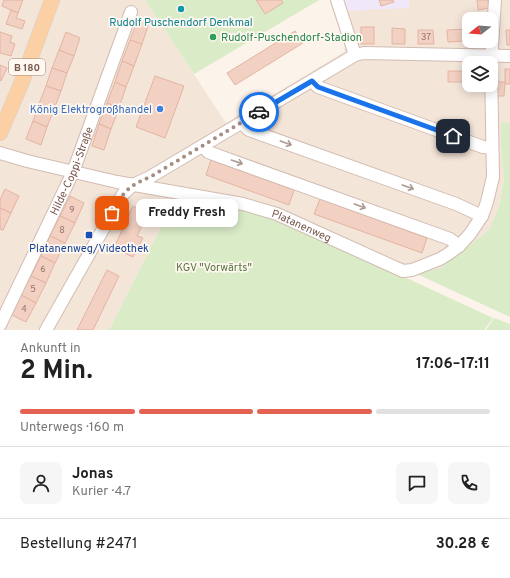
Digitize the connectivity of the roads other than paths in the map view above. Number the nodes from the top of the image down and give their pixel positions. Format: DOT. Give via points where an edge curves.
graph roads {
  1 [pos="52,0"];
  2 [pos="337,0"];
  3 [pos="495,0"];
  4 [pos="131,12"];
  5 [pos="355,55"];
  6 [pos="491,56"];
  7 [pos="510,56"];
  8 [pos="462,60"];
  9 [pos="498,60"];
  10 [pos="312,81"];
  11 [pos="491,92"];
  12 [pos="246,126"];
  13 [pos="0,133"];
  14 [pos="203,146"];
  15 [pos="492,148"];
  16 [pos="0,153"];
  17 [pos="73,172"];
  18 [pos="133,185"];
  19 [pos="482,216"];
  20 [pos="459,246"];
  21 [pos="0,325"];
  22 [pos="46,330"];
  1 -- 13 [label="main road, B 180"];
  2 -- 5 [label="street"];
  3 -- 6 [label="street, Platanenweg"];
  4 -- 17 [label="street, Hilde-Coppi-Straße"];
  5 -- 8 [label="street" via="364,53"];
  5 -- 10 [label="street"];
  7 -- 9 [label="street"];
  10 -- 12 [label="street"];
  10 -- 15 [label="street" via="318,87 483,147"];
  11 -- 15 [label="street, Platanenweg"];
  12 -- 14 [label="street"];
  12 -- 19 [label="street, one-way"];
  14 -- 18 [label="street"];
  14 -- 20 [label="street, one-way" via="208,152 450,239"];
  15 -- 19 [label="street, Platanenweg" via="493,177"];
  16 -- 17 [label="street, Platanenweg"];
  17 -- 18 [label="street, Platanenweg"];
  17 -- 21 [label="street, Hilde-Coppi-Straße"];
  18 -- 20 [label="street, Platanenweg" via="243,204 278,214 403,271 440,259"];
  18 -- 22 [label="street" via="123,194"];
  19 -- 20 [label="street, Platanenweg"];
}
